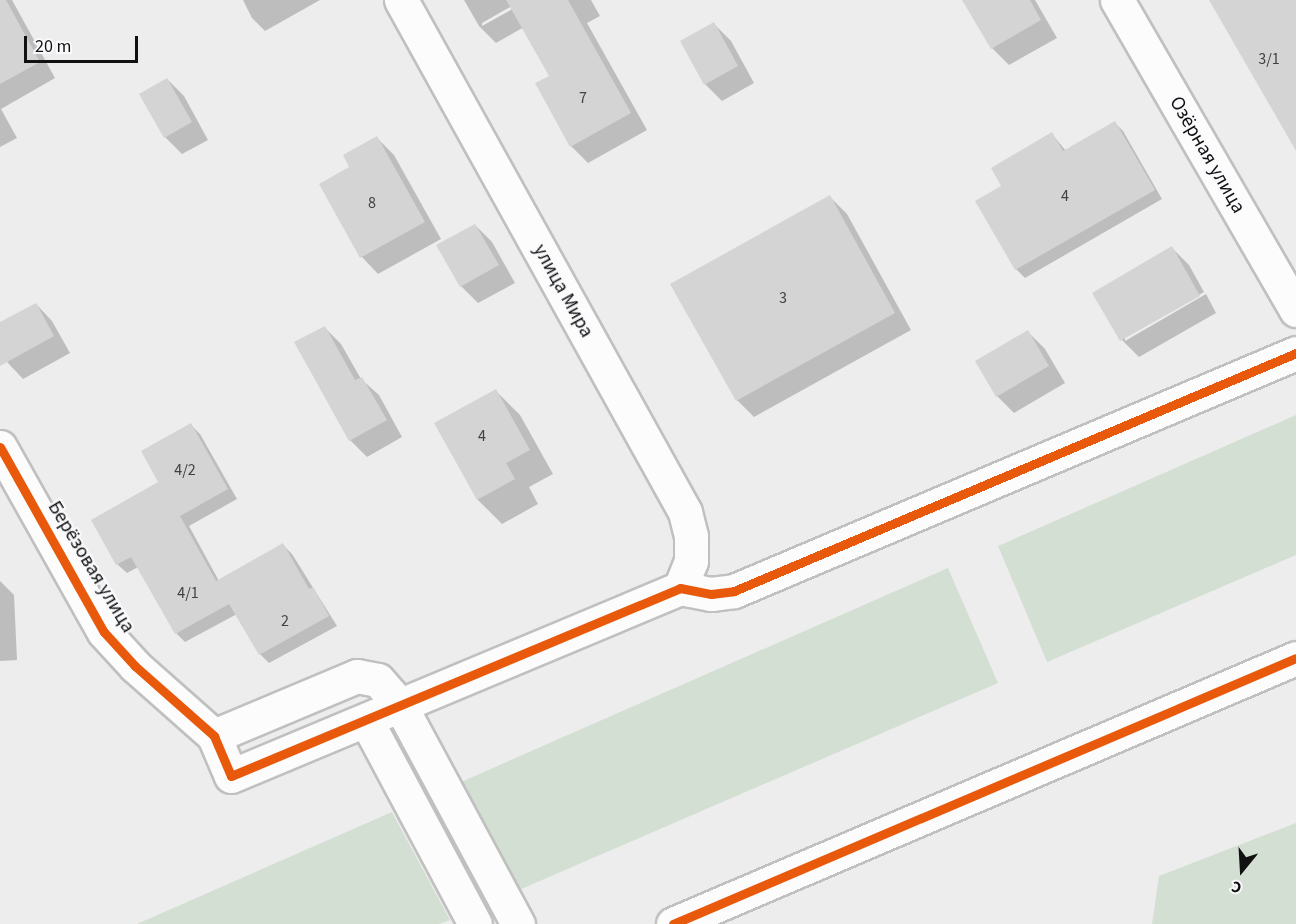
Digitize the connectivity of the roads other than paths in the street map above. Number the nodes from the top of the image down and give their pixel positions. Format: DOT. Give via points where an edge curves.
graph roads {
  1 [pos="401,0"];
  2 [pos="1117,0"];
  3 [pos="1296,310"];
  4 [pos="1296,353"];
  5 [pos="0,447"];
  6 [pos="680,588"];
  7 [pos="1296,658"];
  8 [pos="400,705"];
  9 [pos="366,720"];
  10 [pos="214,736"];
  11 [pos="476,924"];
  12 [pos="518,924"];
  13 [pos="673,924"];
  1 -- 6 [label="street, улица Мира" via="686,512 691,561"];
  2 -- 3 [label="street, Озёрная улица"];
  4 -- 6 [label="street" via="734,591 711,594"];
  5 -- 10 [label="street, Берёзовая улица" via="104,632 135,666"];
  6 -- 8 [label="street"];
  7 -- 13 [label="street"];
  8 -- 9 [label="street"];
  8 -- 10 [label="street" via="378,680 357,676"];
  8 -- 12 [label="street"];
  9 -- 10 [label="street, Берёзовая улица" via="231,776"];
  9 -- 11 [label="street"];
}
